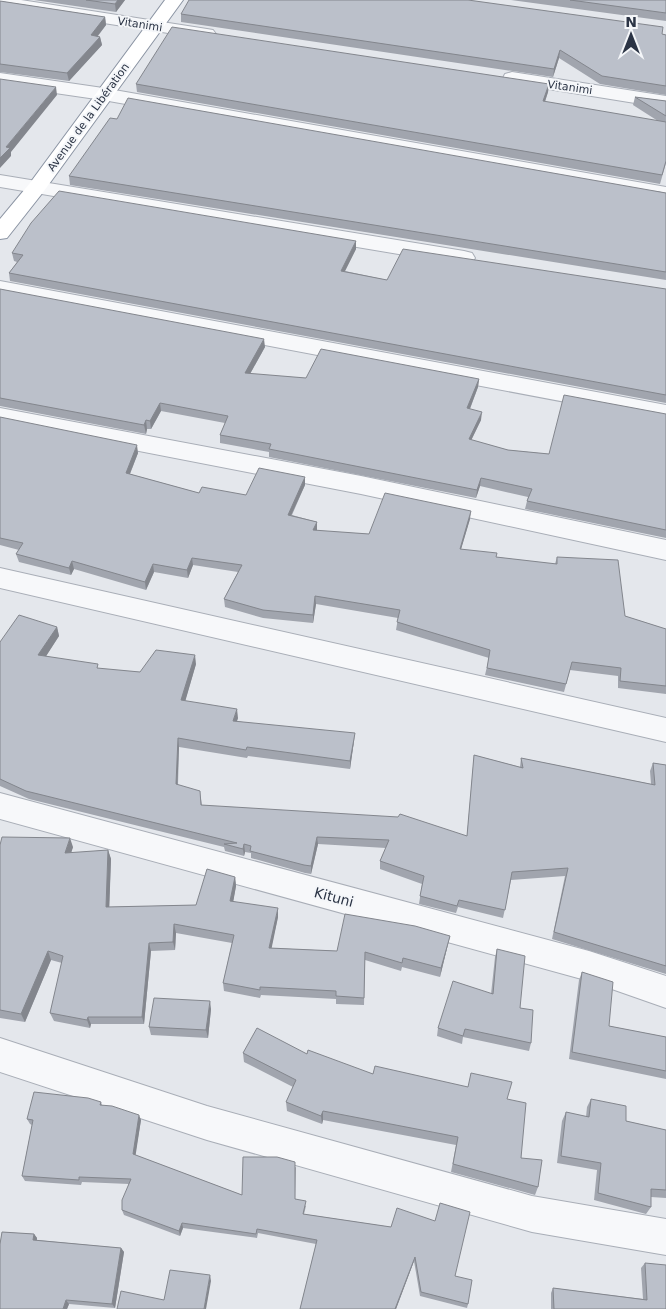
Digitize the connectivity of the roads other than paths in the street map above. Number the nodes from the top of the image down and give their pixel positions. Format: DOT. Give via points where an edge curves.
graph roads {
  1 [pos="174,0"];
  2 [pos="0,2"];
  3 [pos="154,26"];
  4 [pos="223,36"];
  5 [pos="497,76"];
  6 [pos="0,79"];
  7 [pos="103,94"];
  8 [pos="666,102"];
  9 [pos="0,181"];
  10 [pos="37,187"];
  11 [pos="666,192"];
  12 [pos="0,233"];
  13 [pos="488,262"];
  14 [pos="0,288"];
  15 [pos="666,413"];
  16 [pos="0,416"];
  17 [pos="666,550"];
  18 [pos="0,578"];
  19 [pos="666,730"];
  20 [pos="0,806"];
  21 [pos="666,992"];
  22 [pos="0,1056"];
  23 [pos="666,1237"];
  1 -- 3 [label="highway, Avenue de la Libération"];
  2 -- 3 [label="street, Vitanimi"];
  3 -- 4 [label="street, Vitanimi"];
  3 -- 7 [label="highway, Avenue de la Libération"];
  5 -- 8 [label="street, Vitanimi"];
  6 -- 7 [label="street"];
  7 -- 10 [label="highway, Avenue de la Libération"];
  7 -- 11 [label="street"];
  9 -- 10 [label="street"];
  10 -- 12 [label="highway, Avenue de la Libération"];
  10 -- 13 [label="street"];
  14 -- 15 [label="street"];
  16 -- 17 [label="street" via="361,484"];
  18 -- 19 [label="street"];
  20 -- 21 [label="street, Kituni" via="589,966"];
  22 -- 23 [label="street" via="207,1123 532,1214"];
}
